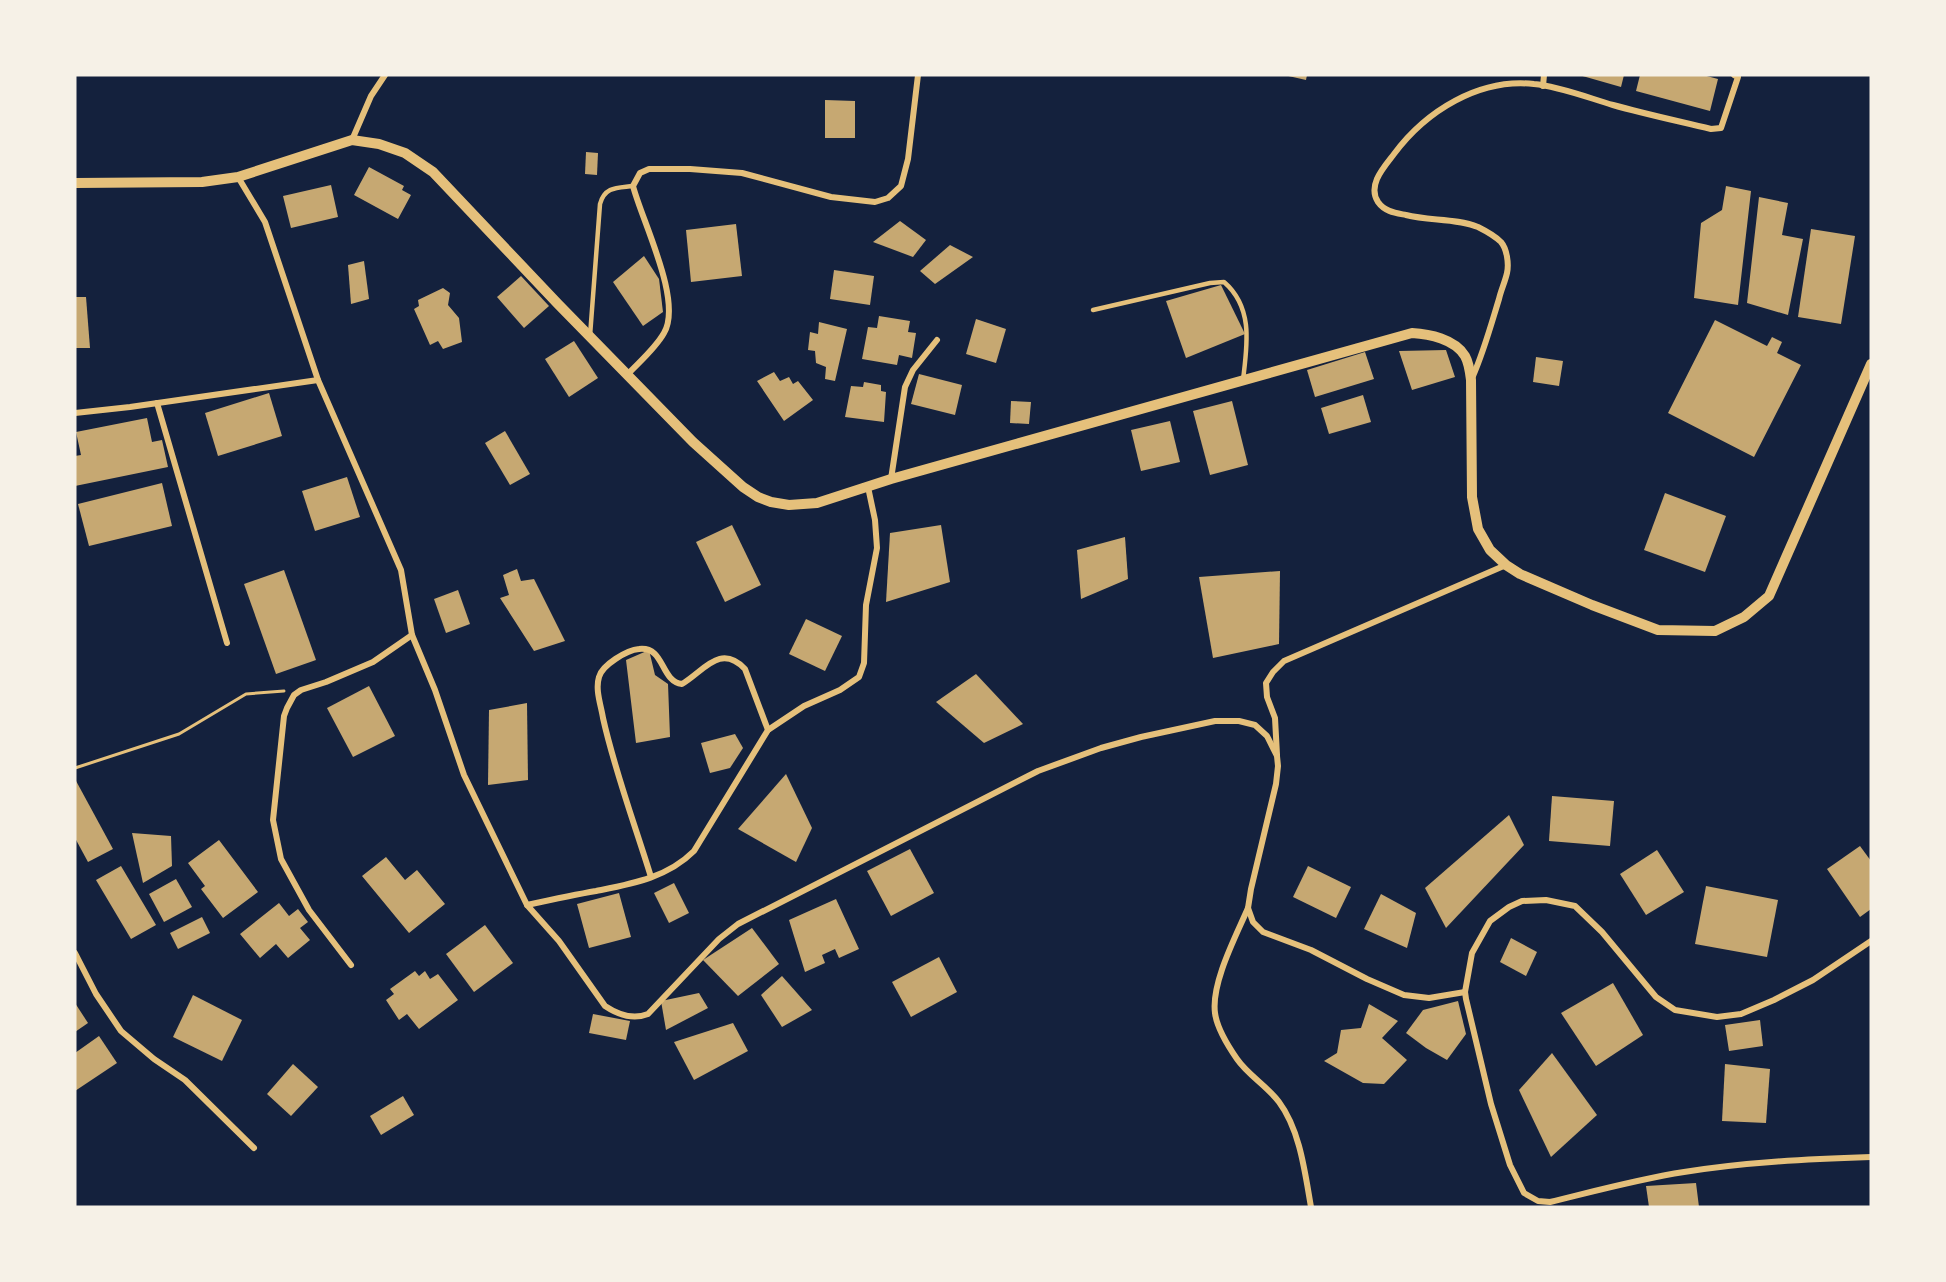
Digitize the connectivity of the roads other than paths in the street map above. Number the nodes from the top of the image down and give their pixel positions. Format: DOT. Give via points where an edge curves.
graph roads {
  1 [pos="385,75"];
  2 [pos="918,75"];
  3 [pos="1544,75"];
  4 [pos="1737,76"];
  5 [pos="1543,86"];
  6 [pos="352,140"];
  7 [pos="238,177"];
  8 [pos="75,183"];
  9 [pos="633,186"];
  10 [pos="1093,310"];
  11 [pos="590,337"];
  12 [pos="937,340"];
  13 [pos="1871,364"];
  14 [pos="627,375"];
  15 [pos="318,380"];
  16 [pos="1243,380"];
  17 [pos="1471,380"];
  18 [pos="157,403"];
  19 [pos="75,413"];
  20 [pos="891,479"];
  21 [pos="868,487"];
  22 [pos="1506,565"];
  23 [pos="412,635"];
  24 [pos="227,643"];
  25 [pos="768,730"];
  26 [pos="1277,756"];
  27 [pos="651,877"];
  28 [pos="526,905"];
  29 [pos="1248,908"];
  30 [pos="1871,941"];
  31 [pos="75,953"];
  32 [pos="351,965"];
  33 [pos="1465,992"];
  34 [pos="254,1148"];
  35 [pos="1871,1157"];
  36 [pos="1311,1207"];
  1 -- 6 [label="street"];
  2 -- 9 [label="street" via="908,159 901,186 888,198 874,202 831,197 742,173 690,169 649,169 640,173"];
  3 -- 5 [label="street"];
  4 -- 5 [label="street" via="1720,128 1711,129"];
  5 -- 17 [label="street" via="1499,84 1462,96 1411,132 1376,182 1375,194 1388,211 1476,226 1502,243 1507,271"];
  6 -- 7 [label="street"];
  6 -- 11 [label="street" via="405,153 433,172"];
  7 -- 8 [label="street" via="202,182"];
  7 -- 15 [label="street" via="265,222"];
  9 -- 11 [label="lane" via="602,195"];
  9 -- 14 [label="street" via="655,247 666,289 668,319 664,332"];
  10 -- 16 [label="lane" via="1224,282 1241,304 1247,329"];
  11 -- 14 [label="street"];
  12 -- 20 [label="street" via="904,387"];
  13 -- 22 [label="street" via="1768,596 1744,617 1715,631 1658,630 1551,588"];
  14 -- 21 [label="street" via="693,442 758,497 789,505 817,503"];
  15 -- 18 [label="street"];
  15 -- 23 [label="street" via="401,570"];
  16 -- 17 [label="street" via="1412,333 1429,334 1464,354"];
  16 -- 20 [label="street"];
  17 -- 22 [label="street" via="1472,497 1478,529 1490,550"];
  18 -- 19 [label="street"];
  18 -- 24 [label="street"];
  20 -- 21 [label="street"];
  21 -- 25 [label="street" via="877,548 866,605 864,663 859,677"];
  22 -- 26 [label="street" via="1284,662 1266,683 1275,718"];
  23 -- 28 [label="street" via="464,775"];
  23 -- 32 [label="street" via="374,662 300,690 284,716 273,820 281,859 309,910"];
  25 -- 27 [label="street" via="694,851 684,861"];
  25 -- 27 [label="street" via="745,669 733,659 714,660 682,684 670,679 651,650 638,649 621,656 601,671 598,692 608,740"];
  26 -- 28 [label="street" via="1267,736 1255,724 1215,721 1101,748 1038,771 738,924 648,1014 641,1016 631,1017 605,1006 559,941"];
  26 -- 29 [label="street" via="1276,784"];
  27 -- 28 [label="street"];
  29 -- 33 [label="street" via="1253,922 1263,932 1311,950 1404,995 1430,998"];
  29 -- 36 [label="street" via="1223,965 1215,1013 1219,1028 1238,1060 1279,1101 1296,1135"];
  30 -- 33 [label="street" via="1794,990 1741,1014 1717,1017 1675,1010 1656,997 1575,906 1546,900 1522,901 1490,921 1472,953"];
  31 -- 34 [label="street" via="121,1031 185,1080"];
  33 -- 35 [label="street" via="1491,1104 1510,1165 1524,1193 1538,1201 1550,1202 1693,1171 1745,1164"];
}
